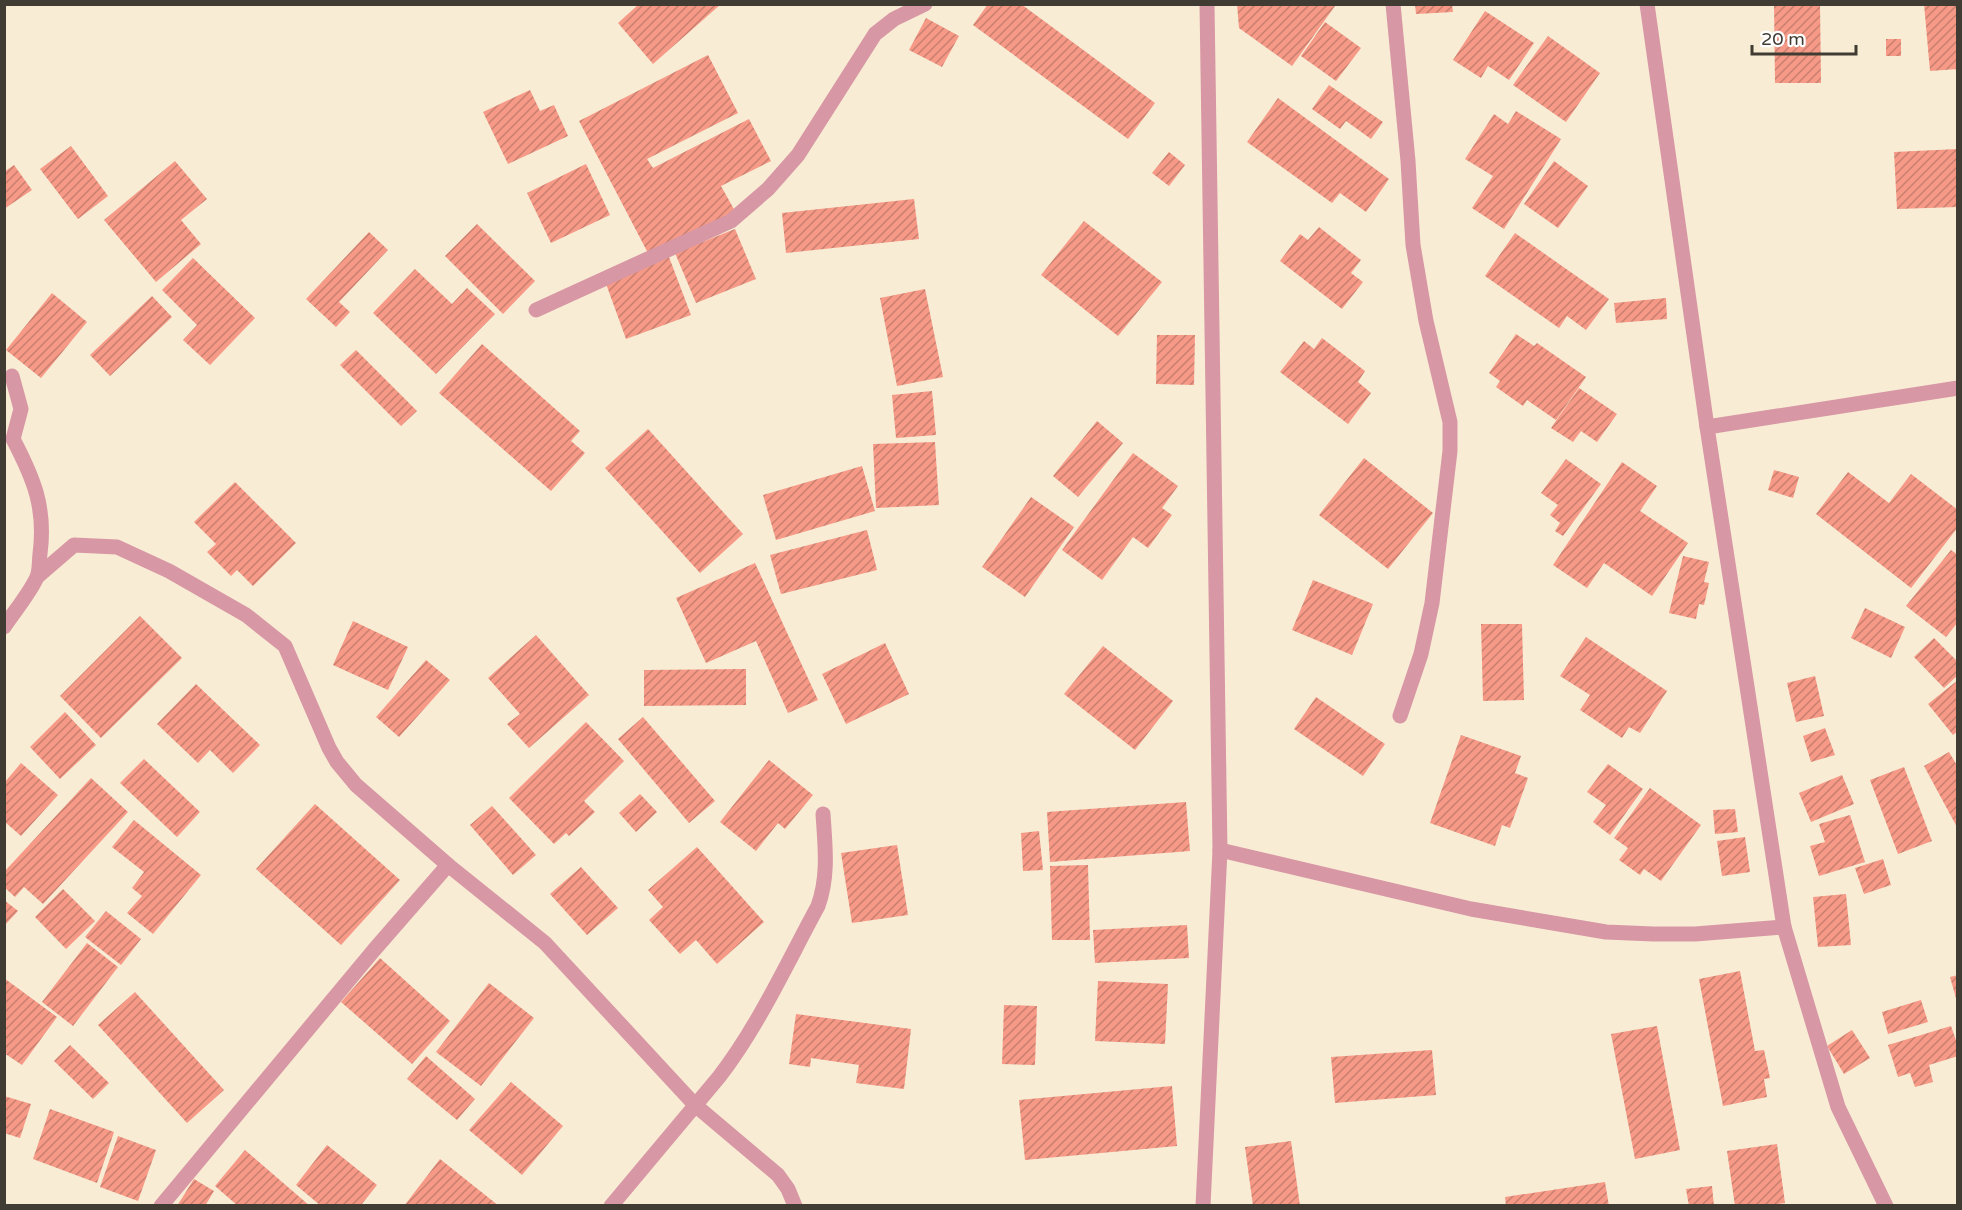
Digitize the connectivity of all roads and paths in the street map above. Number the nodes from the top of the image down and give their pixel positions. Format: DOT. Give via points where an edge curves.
graph roads {
  1 [pos="925,4"];
  2 [pos="1207,4"];
  3 [pos="1393,4"];
  4 [pos="1647,4"];
  5 [pos="536,310"];
  6 [pos="12,376"];
  7 [pos="1958,388"];
  8 [pos="1707,427"];
  9 [pos="38,576"];
  10 [pos="4,627"];
  11 [pos="1400,716"];
  12 [pos="823,814"];
  13 [pos="1220,850"];
  14 [pos="448,865"];
  15 [pos="1784,927"];
  16 [pos="695,1105"];
  17 [pos="161,1206"];
  18 [pos="611,1206"];
  19 [pos="795,1206"];
  20 [pos="1203,1206"];
  21 [pos="1886,1206"];
  1 -- 5 [label="street" via="874,34 798,155 768,189 731,221"];
  2 -- 13 [label="street"];
  3 -- 11 [label="street" via="1413,245 1450,432 1432,603 1421,654"];
  4 -- 8 [label="street"];
  6 -- 9 [label="street" via="21,409 13,440 38,495 42,519"];
  7 -- 8 [label="street"];
  8 -- 15 [label="street"];
  9 -- 10 [label="street"];
  9 -- 14 [label="street" via="74,545 117,547 246,615 285,646 337,762 356,785"];
  12 -- 16 [label="street" via="826,877 818,906 735,1057"];
  13 -- 15 [label="street" via="1471,909 1606,932 1695,934"];
  13 -- 20 [label="street"];
  14 -- 16 [label="street" via="545,943"];
  14 -- 17 [label="street"];
  15 -- 21 [label="street" via="1838,1107"];
  16 -- 18 [label="street"];
  16 -- 19 [label="street" via="778,1175"];
}
